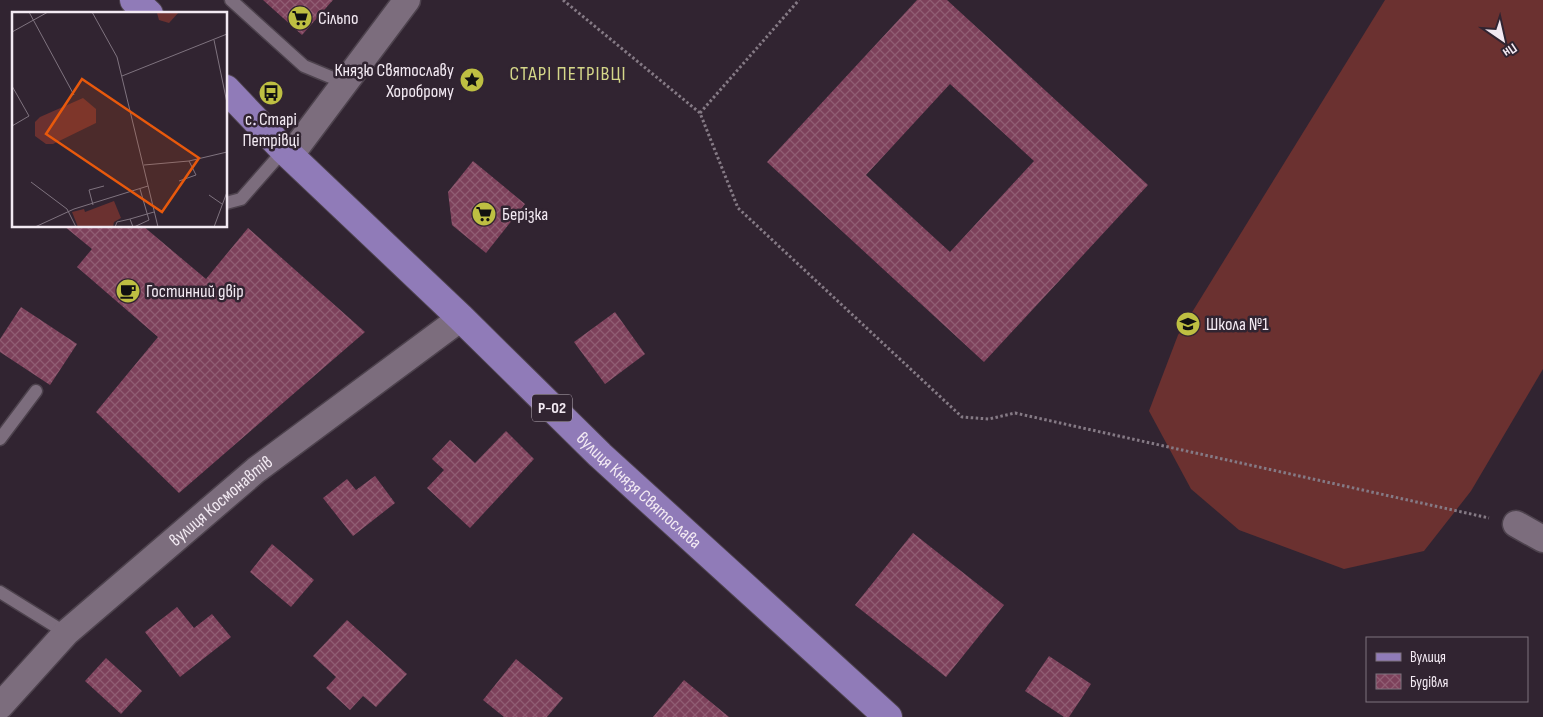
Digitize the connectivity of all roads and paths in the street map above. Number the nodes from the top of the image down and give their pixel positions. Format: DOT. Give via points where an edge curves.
graph roads {
  1 [pos="134,0"];
  2 [pos="231,0"];
  3 [pos="407,0"];
  4 [pos="563,0"];
  5 [pos="799,0"];
  6 [pos="147,12"];
  7 [pos="345,82"];
  8 [pos="228,91"];
  9 [pos="700,113"];
  10 [pos="287,153"];
  11 [pos="228,202"];
  12 [pos="461,318"];
  13 [pos="36,391"];
  14 [pos="0,439"];
  15 [pos="1516,524"];
  16 [pos="1543,539"];
  17 [pos="0,592"];
  18 [pos="66,633"];
  19 [pos="0,706"];
  20 [pos="888,717"];
  1 -- 6 [label="main road"];
  2 -- 7 [label="lane" via="304,66"];
  3 -- 7 [label="street"];
  4 -- 9 [label="path"];
  5 -- 9 [label="path"];
  7 -- 10 [label="street"];
  8 -- 10 [label="main road, вулиця Князя Святослава / Р-02"];
  9 -- 15 [label="path" via="738,208 962,417 989,420 1015,412"];
  10 -- 11 [label="lane" via="241,199"];
  10 -- 12 [label="main road, вулиця Князя Святослава / Р-02"];
  12 -- 18 [label="street, вулиця Космонавтів" via="256,470"];
  12 -- 20 [label="main road, вулиця Князя Святослава / Р-02" via="600,455"];
  13 -- 14 [label="lane"];
  15 -- 16 [label="street"];
  17 -- 18 [label="lane"];
  18 -- 19 [label="street, вулиця Космонавтів"];
}
